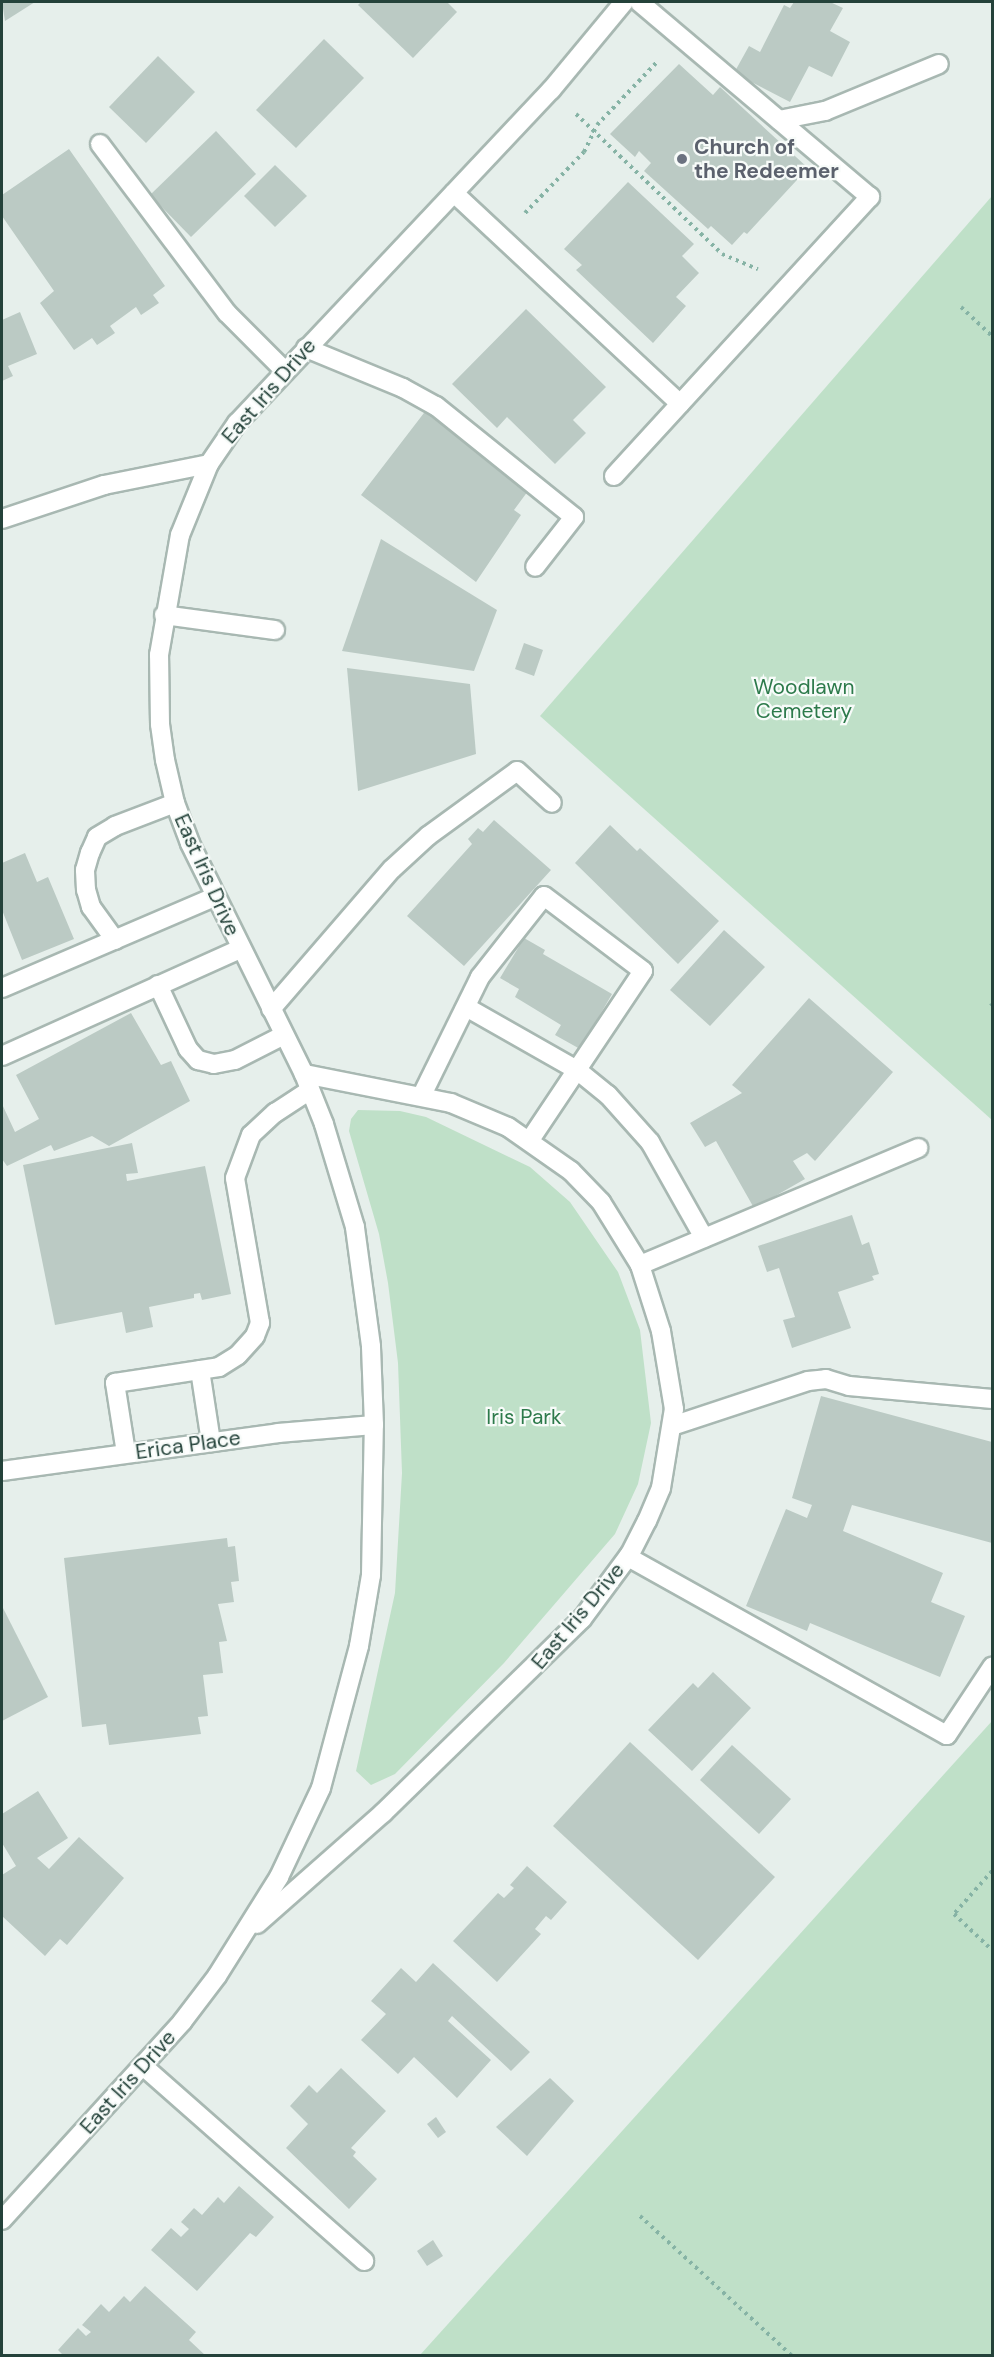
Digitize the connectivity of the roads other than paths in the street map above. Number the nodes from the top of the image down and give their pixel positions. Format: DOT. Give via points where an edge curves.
graph roads {
  1 [pos="624,2"];
  2 [pos="639,2"];
  3 [pos="939,64"];
  4 [pos="779,120"];
  5 [pos="100,144"];
  6 [pos="454,193"];
  7 [pos="306,348"];
  8 [pos="284,370"];
  9 [pos="680,404"];
  10 [pos="209,464"];
  11 [pos="614,476"];
  12 [pos="2,519"];
  13 [pos="535,567"];
  14 [pos="164,615"];
  15 [pos="275,630"];
  16 [pos="175,803"];
  17 [pos="552,803"];
  18 [pos="214,897"];
  19 [pos="115,939"];
  20 [pos="240,949"];
  21 [pos="158,985"];
  22 [pos="2,988"];
  23 [pos="466,1007"];
  24 [pos="271,1010"];
  25 [pos="284,1035"];
  26 [pos="2,1056"];
  27 [pos="577,1070"];
  28 [pos="307,1082"];
  29 [pos="422,1095"];
  30 [pos="530,1140"];
  31 [pos="918,1148"];
  32 [pos="704,1238"];
  33 [pos="640,1265"];
  34 [pos="200,1370"];
  35 [pos="993,1399"];
  36 [pos="374,1425"];
  37 [pos="672,1426"];
  38 [pos="211,1442"];
  39 [pos="126,1453"];
  40 [pos="2,1471"];
  41 [pos="628,1557"];
  42 [pos="993,1666"];
  43 [pos="244,1936"];
  44 [pos="143,2066"];
  45 [pos="2,2220"];
  46 [pos="364,2261"];
  1 -- 6 [label="street, East Iris Drive" via="552,90"];
  2 -- 4 [label="street"];
  3 -- 4 [label="street" via="825,111"];
  4 -- 9 [label="street" via="870,197"];
  5 -- 8 [label="street" via="227,313"];
  6 -- 7 [label="street, East Iris Drive"];
  6 -- 9 [label="street"];
  7 -- 8 [label="street, East Iris Drive"];
  7 -- 13 [label="street" via="436,406 574,517"];
  8 -- 10 [label="street, East Iris Drive" via="237,423"];
  9 -- 11 [label="street"];
  10 -- 12 [label="street" via="104,485"];
  10 -- 14 [label="street, East Iris Drive" via="180,536"];
  14 -- 15 [label="street"];
  14 -- 16 [label="street, East Iris Drive" via="158,684 160,724"];
  16 -- 18 [label="street, East Iris Drive"];
  16 -- 19 [label="street" via="97,837 85,870 86,890 92,907"];
  17 -- 24 [label="street" via="517,771 429,836 393,868"];
  18 -- 19 [label="street"];
  18 -- 20 [label="street, East Iris Drive"];
  19 -- 22 [label="street"];
  20 -- 21 [label="street"];
  20 -- 24 [label="street, East Iris Drive"];
  21 -- 25 [label="street" via="188,1049 198,1060 214,1064 235,1060"];
  21 -- 26 [label="street"];
  23 -- 27 [label="street"];
  23 -- 27 [label="street" via="480,977 544,896 643,972"];
  23 -- 29 [label="street"];
  24 -- 25 [label="street, East Iris Drive"];
  25 -- 28 [label="street, East Iris Drive"];
  27 -- 30 [label="street"];
  27 -- 32 [label="street" via="608,1095 650,1142"];
  28 -- 29 [label="street, East Iris Drive"];
  28 -- 34 [label="street" via="260,1125 244,1149 235,1178 260,1323 249,1346 231,1362"];
  28 -- 36 [label="street, East Iris Drive" via="355,1227 370,1334"];
  29 -- 30 [label="street, East Iris Drive" via="483,1115"];
  30 -- 33 [label="street, East Iris Drive" via="572,1172 601,1202"];
  31 -- 32 [label="street"];
  32 -- 33 [label="street"];
  33 -- 37 [label="street, East Iris Drive" via="669,1374"];
  34 -- 38 [label="street"];
  34 -- 39 [label="street" via="115,1383"];
  35 -- 37 [label="street" via="817,1380"];
  36 -- 38 [label="street, Erica Place"];
  36 -- 43 [label="street, East Iris Drive" via="370,1575 360,1646 343,1715 321,1788 279,1876"];
  37 -- 41 [label="street, East Iris Drive" via="661,1488"];
  38 -- 39 [label="street, Erica Place"];
  39 -- 40 [label="street, Erica Place"];
  41 -- 42 [label="street" via="947,1735"];
  41 -- 43 [label="street, East Iris Drive" via="582,1619 544,1659 383,1813"];
  43 -- 44 [label="street, East Iris Drive" via="196,2004"];
  44 -- 45 [label="street, East Iris Drive"];
  44 -- 46 [label="street"];
}
